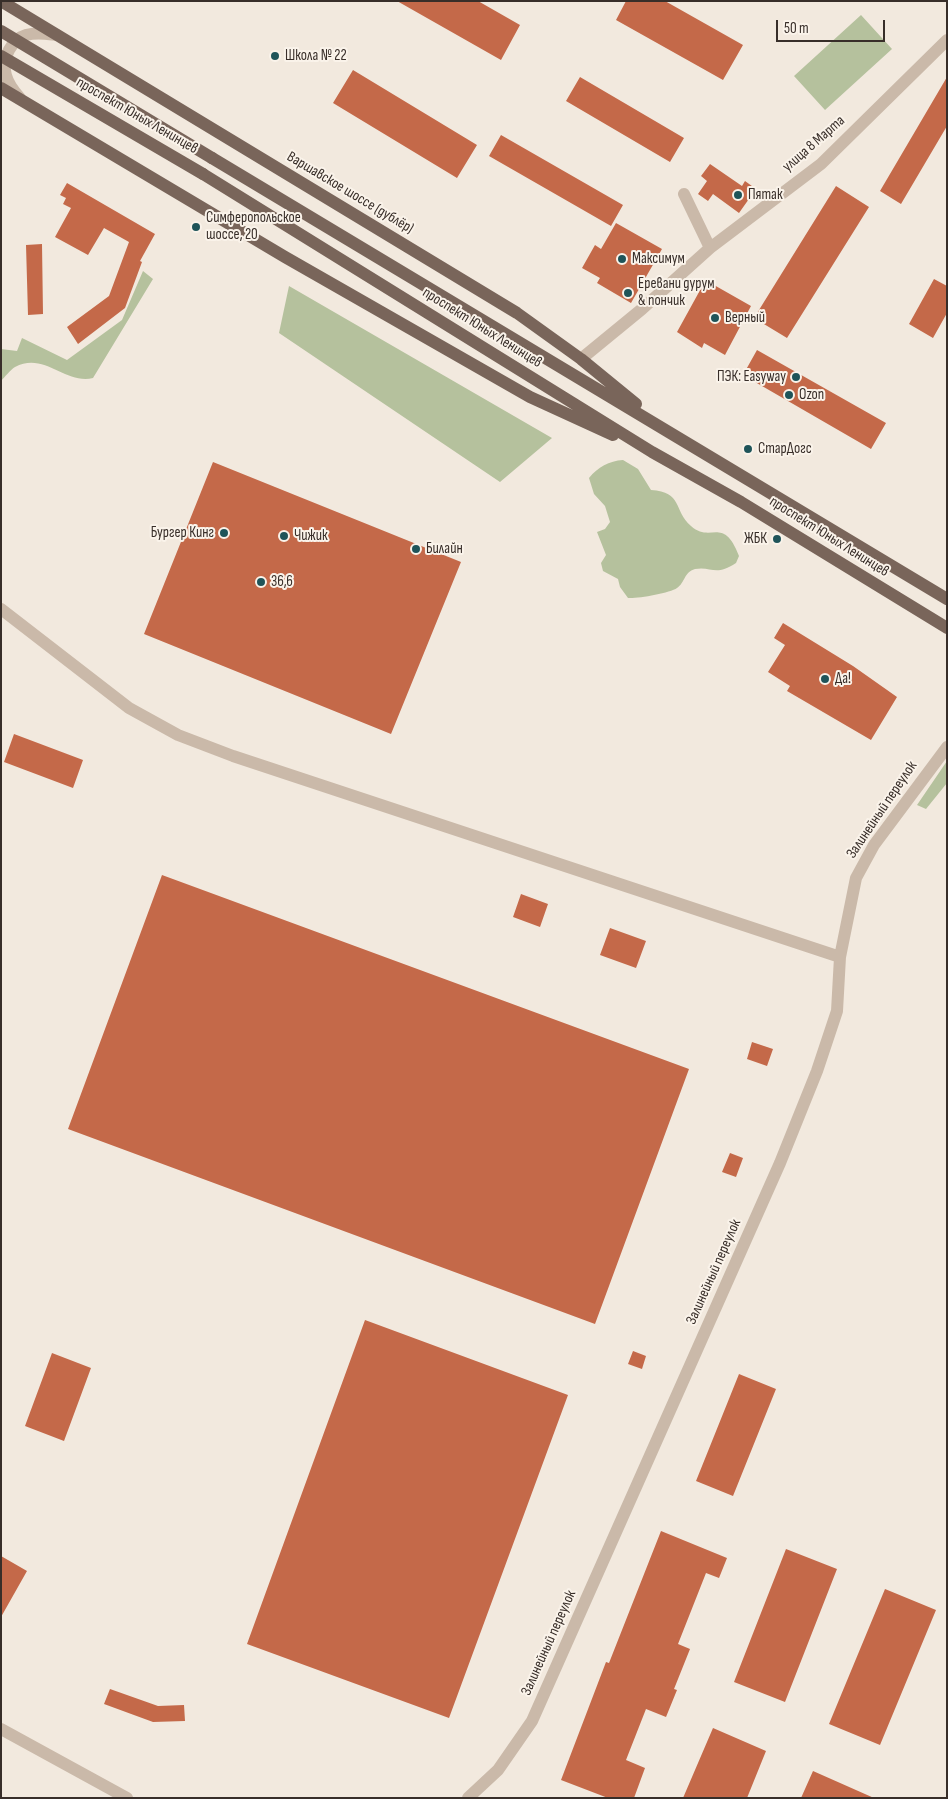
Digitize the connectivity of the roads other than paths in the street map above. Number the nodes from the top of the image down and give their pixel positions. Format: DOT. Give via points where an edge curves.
graph roads {
  1 [pos="1,1"];
  2 [pos="1,31"];
  3 [pos="60,36"];
  4 [pos="947,40"];
  5 [pos="1,56"];
  6 [pos="3,90"];
  7 [pos="22,101"];
  8 [pos="684,194"];
  9 [pos="710,248"];
  10 [pos="581,359"];
  11 [pos="668,431"];
  12 [pos="652,452"];
  13 [pos="947,599"];
  14 [pos="1,609"];
  15 [pos="947,628"];
  16 [pos="947,747"];
  17 [pos="840,957"];
  18 [pos="1,1729"];
  19 [pos="128,1798"];
  20 [pos="468,1798"];
  1 -- 3 [label="main road, Варшавское шоссе (дублёр)"];
  2 -- 11 [label="main road, проспект Юных Ленинцев, bridge"];
  3 -- 7 [label="street" via="40,32 24,35 13,43 5,56 2,69 8,86"];
  3 -- 10 [label="main road, Варшавское шоссе (дублёр)" via="517,313"];
  4 -- 9 [label="street, улица 8 Марта" via="821,164"];
  5 -- 12 [label="main road, проспект Юных Ленинцев, bridge" via="203,174"];
  6 -- 7 [label="main road"];
  7 -- 12 [label="main road" via="530,397"];
  8 -- 9 [label="street"];
  9 -- 10 [label="street, улица 8 Марта"];
  10 -- 11 [label="main road, Варшавское шоссе (дублёр)"];
  11 -- 13 [label="main road, проспект Юных Ленинцев"];
  12 -- 15 [label="main road, проспект Юных Ленинцев" via="741,502"];
  14 -- 17 [label="street" via="130,708 178,735"];
  16 -- 17 [label="street, Залинейный переулок" via="874,845 856,878"];
  17 -- 20 [label="street, Залинейный переулок" via="837,1011 778,1169 532,1721 498,1770"];
  18 -- 19 [label="street"];
}
